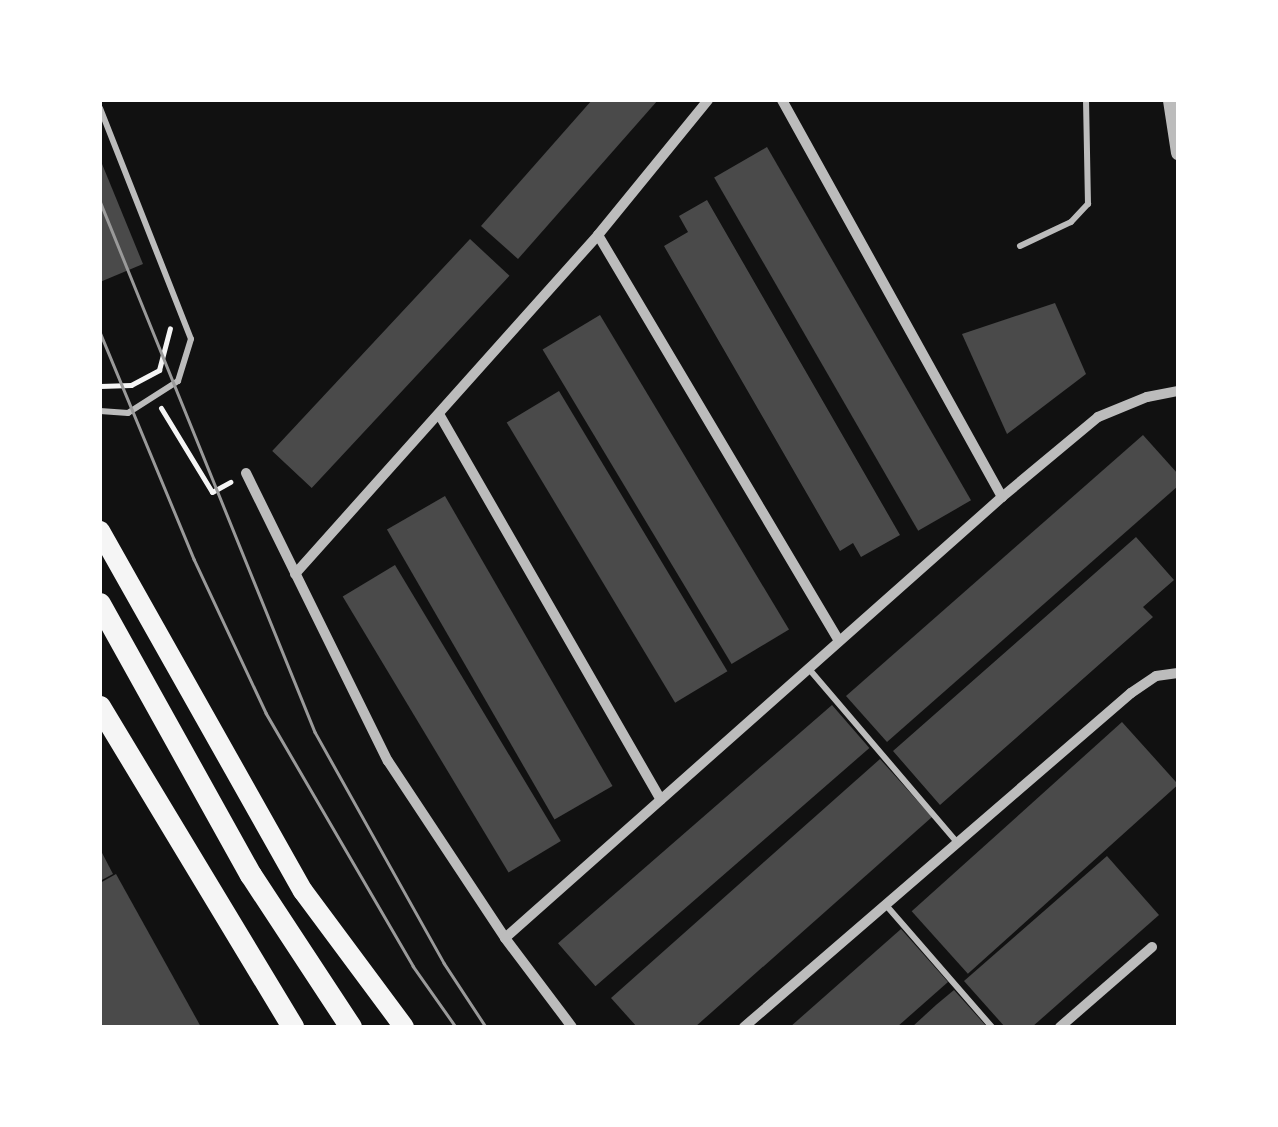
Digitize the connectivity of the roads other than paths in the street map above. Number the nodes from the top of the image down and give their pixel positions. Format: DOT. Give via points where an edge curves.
graph roads {
  1 [pos="708,100"];
  2 [pos="782,100"];
  3 [pos="1086,100"];
  4 [pos="1170,100"];
  5 [pos="100,108"];
  6 [pos="1178,152"];
  7 [pos="598,235"];
  8 [pos="1020,246"];
  9 [pos="1178,391"];
  10 [pos="100,412"];
  11 [pos="439,414"];
  12 [pos="246,473"];
  13 [pos="1002,497"];
  14 [pos="100,531"];
  15 [pos="295,574"];
  16 [pos="100,604"];
  17 [pos="839,641"];
  18 [pos="809,669"];
  19 [pos="1178,673"];
  20 [pos="100,704"];
  21 [pos="100,727"];
  22 [pos="123,740"];
  23 [pos="661,800"];
  24 [pos="957,842"];
  25 [pos="885,904"];
  26 [pos="505,938"];
  27 [pos="1152,947"];
  28 [pos="293,1027"];
  29 [pos="351,1027"];
  30 [pos="404,1027"];
  31 [pos="572,1027"];
  32 [pos="744,1027"];
  33 [pos="992,1027"];
  34 [pos="1060,1027"];
  1 -- 7 [label="street"];
  2 -- 13 [label="street"];
  3 -- 8 [label="lane" via="1088,204 1072,222"];
  4 -- 6 [label="street"];
  5 -- 10 [label="lane" via="192,339 178,380 128,413"];
  7 -- 11 [label="street"];
  7 -- 17 [label="street"];
  9 -- 13 [label="street" via="1098,417"];
  11 -- 15 [label="street"];
  11 -- 23 [label="street"];
  12 -- 15 [label="street"];
  13 -- 17 [label="street"];
  14 -- 30 [label="main road" via="303,891"];
  15 -- 26 [label="street" via="388,762"];
  16 -- 29 [label="highway" via="251,875"];
  17 -- 18 [label="street"];
  18 -- 23 [label="street"];
  18 -- 24 [label="lane"];
  19 -- 24 [label="street" via="1156,676 1131,693"];
  20 -- 22 [label="main road"];
  20 -- 28 [label="highway"];
  21 -- 22 [label="street"];
  22 -- 28 [label="main road"];
  23 -- 26 [label="street"];
  24 -- 25 [label="street"];
  25 -- 32 [label="street"];
  25 -- 33 [label="lane"];
  26 -- 31 [label="street"];
  27 -- 34 [label="street"];
}
